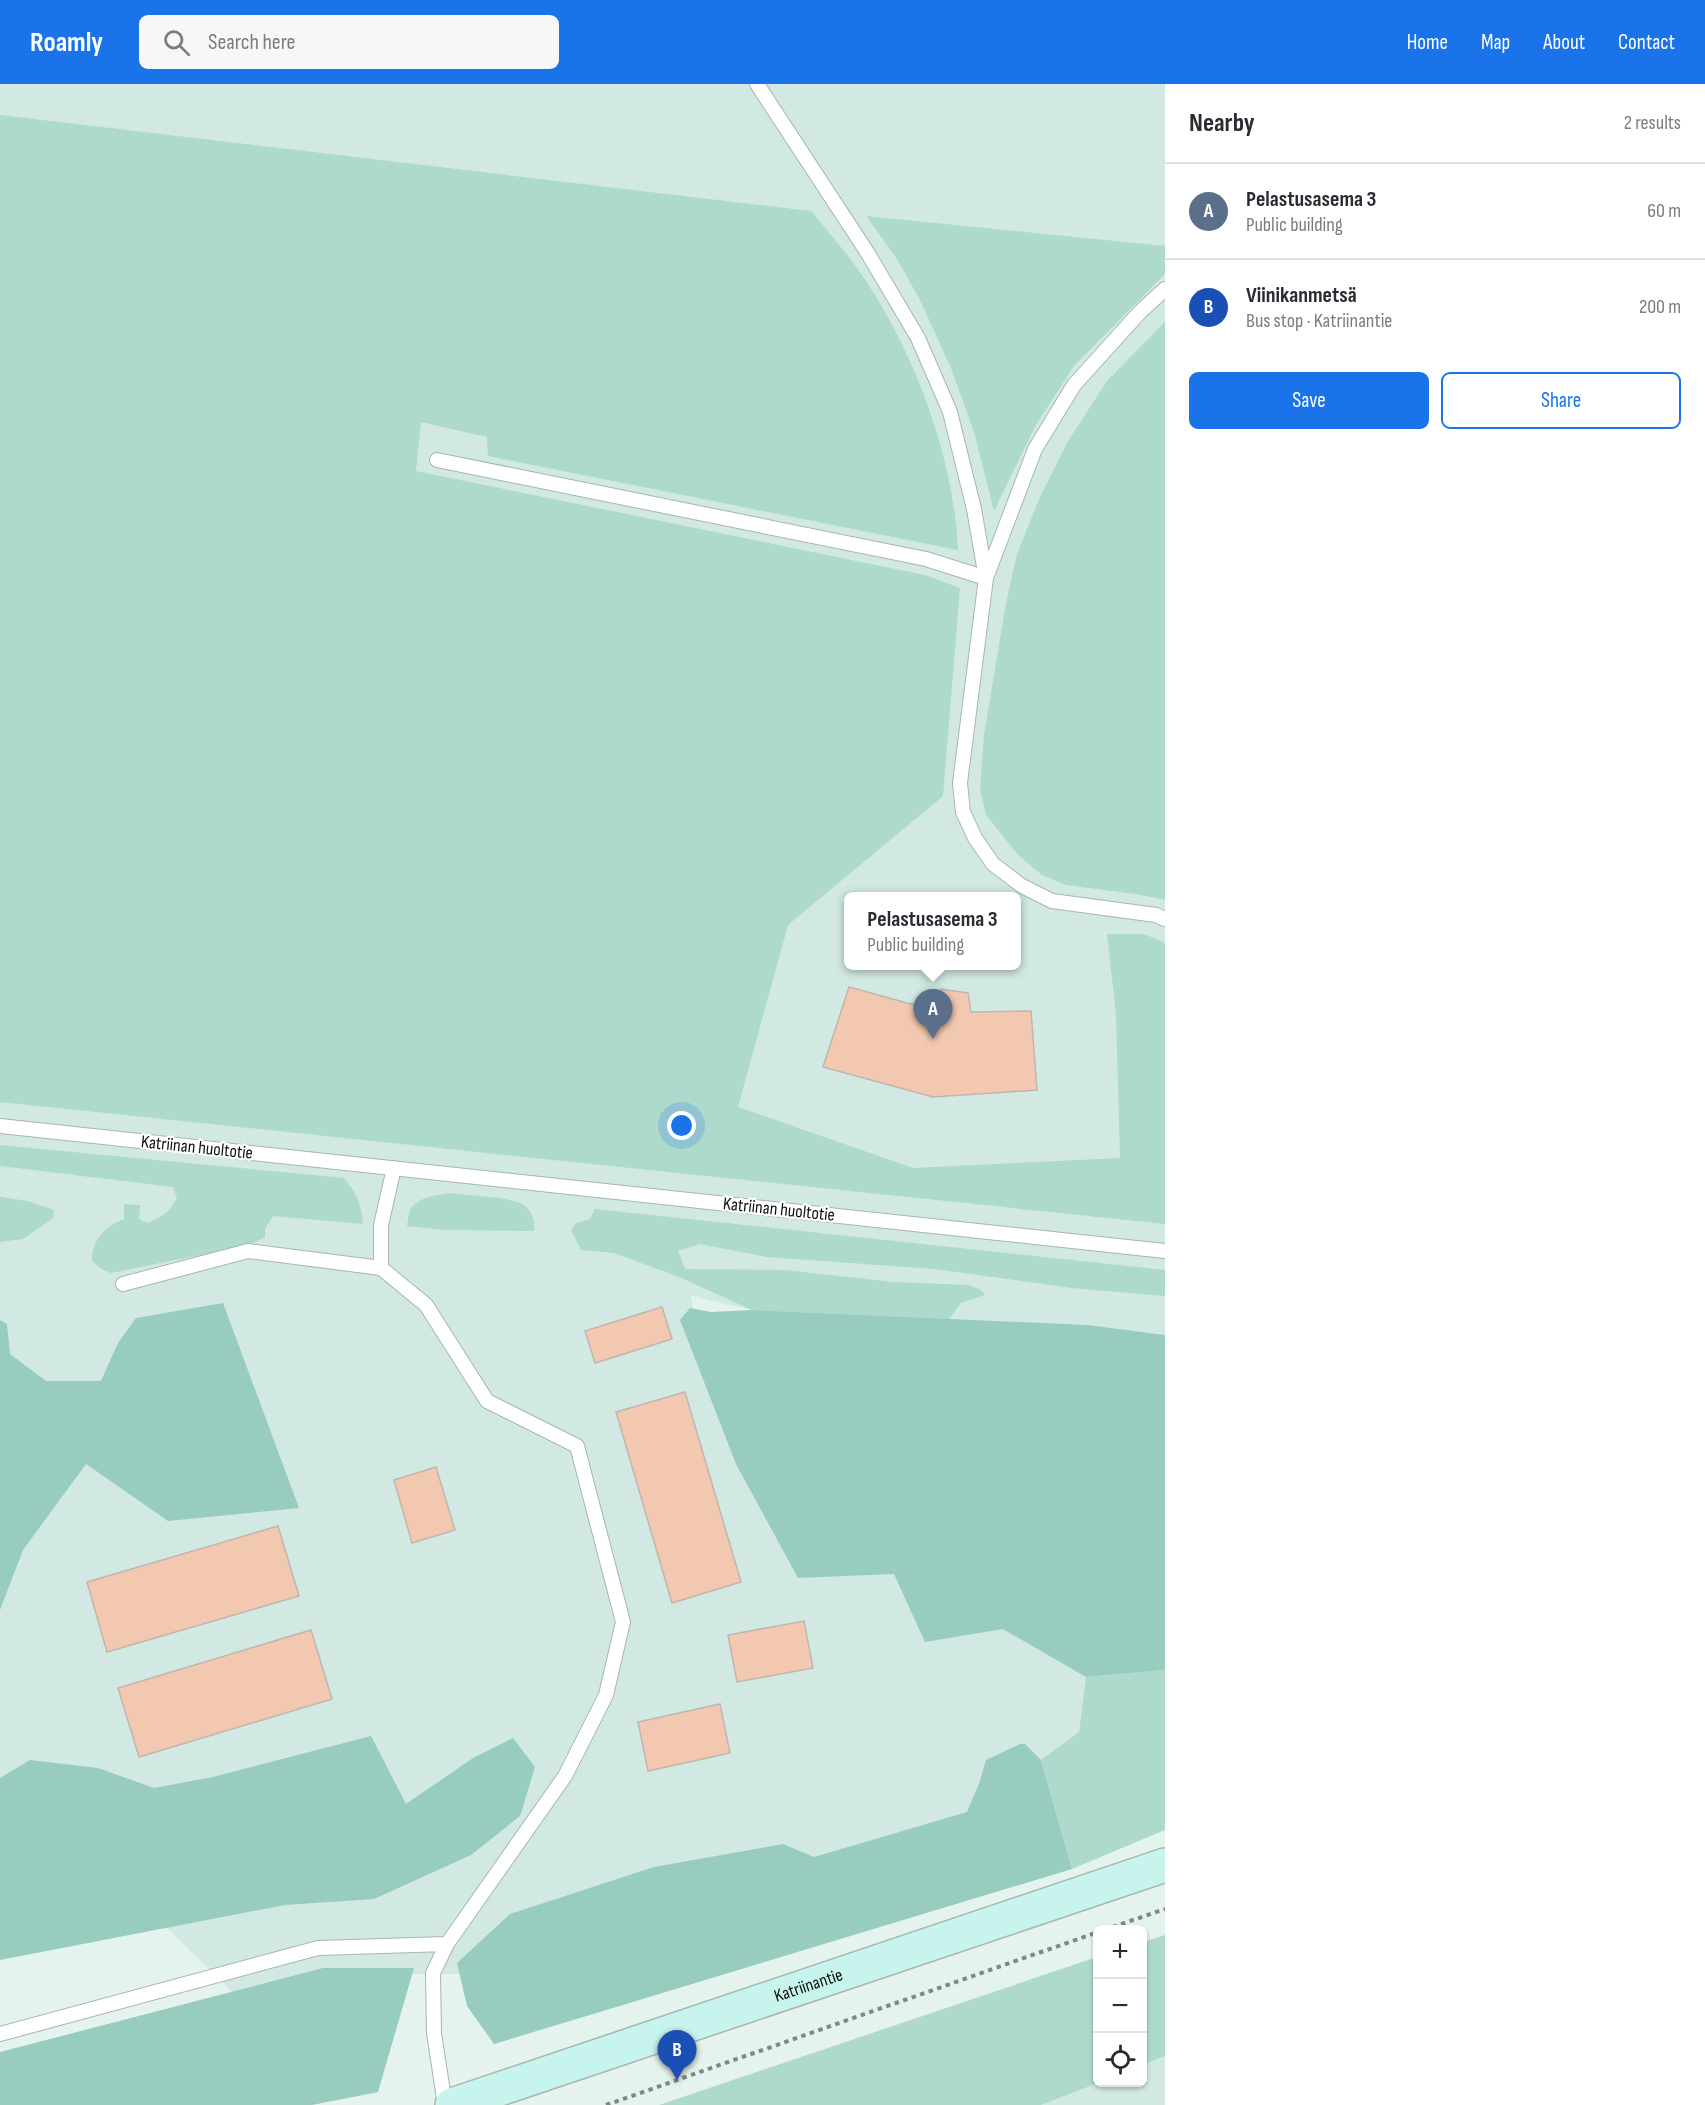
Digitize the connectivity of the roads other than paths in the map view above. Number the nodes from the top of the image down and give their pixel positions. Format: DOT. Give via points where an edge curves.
graph roads {
  1 [pos="757,84"];
  2 [pos="1165,289"];
  3 [pos="437,459"];
  4 [pos="986,578"];
  5 [pos="1165,919"];
  6 [pos="0,1126"];
  7 [pos="394,1168"];
  8 [pos="1165,1251"];
  9 [pos="381,1268"];
  10 [pos="123,1284"];
  11 [pos="1165,1865"];
  12 [pos="447,1944"];
  13 [pos="0,2034"];
  14 [pos="445,2105"];
  15 [pos="452,2105"];
  1 -- 4 [label="lane" via="918,338 950,412"];
  2 -- 4 [label="lane" via="1074,385 1035,449"];
  3 -- 4 [label="lane" via="926,559"];
  4 -- 5 [label="lane" via="960,783 963,812 975,838 993,864 1022,886 1052,901"];
  6 -- 7 [label="lane, Katriinan huoltotie"];
  7 -- 8 [label="lane, Katriinan huoltotie"];
  7 -- 9 [label="lane" via="381,1225"];
  9 -- 10 [label="lane" via="248,1251"];
  9 -- 12 [label="lane" via="426,1305 488,1401 577,1446 623,1622 606,1695 565,1776"];
  11 -- 15 [label="main road, Katriinantie"];
  12 -- 13 [label="lane" via="318,1948"];
  12 -- 14 [label="lane" via="433,1973 434,2033"];
}
